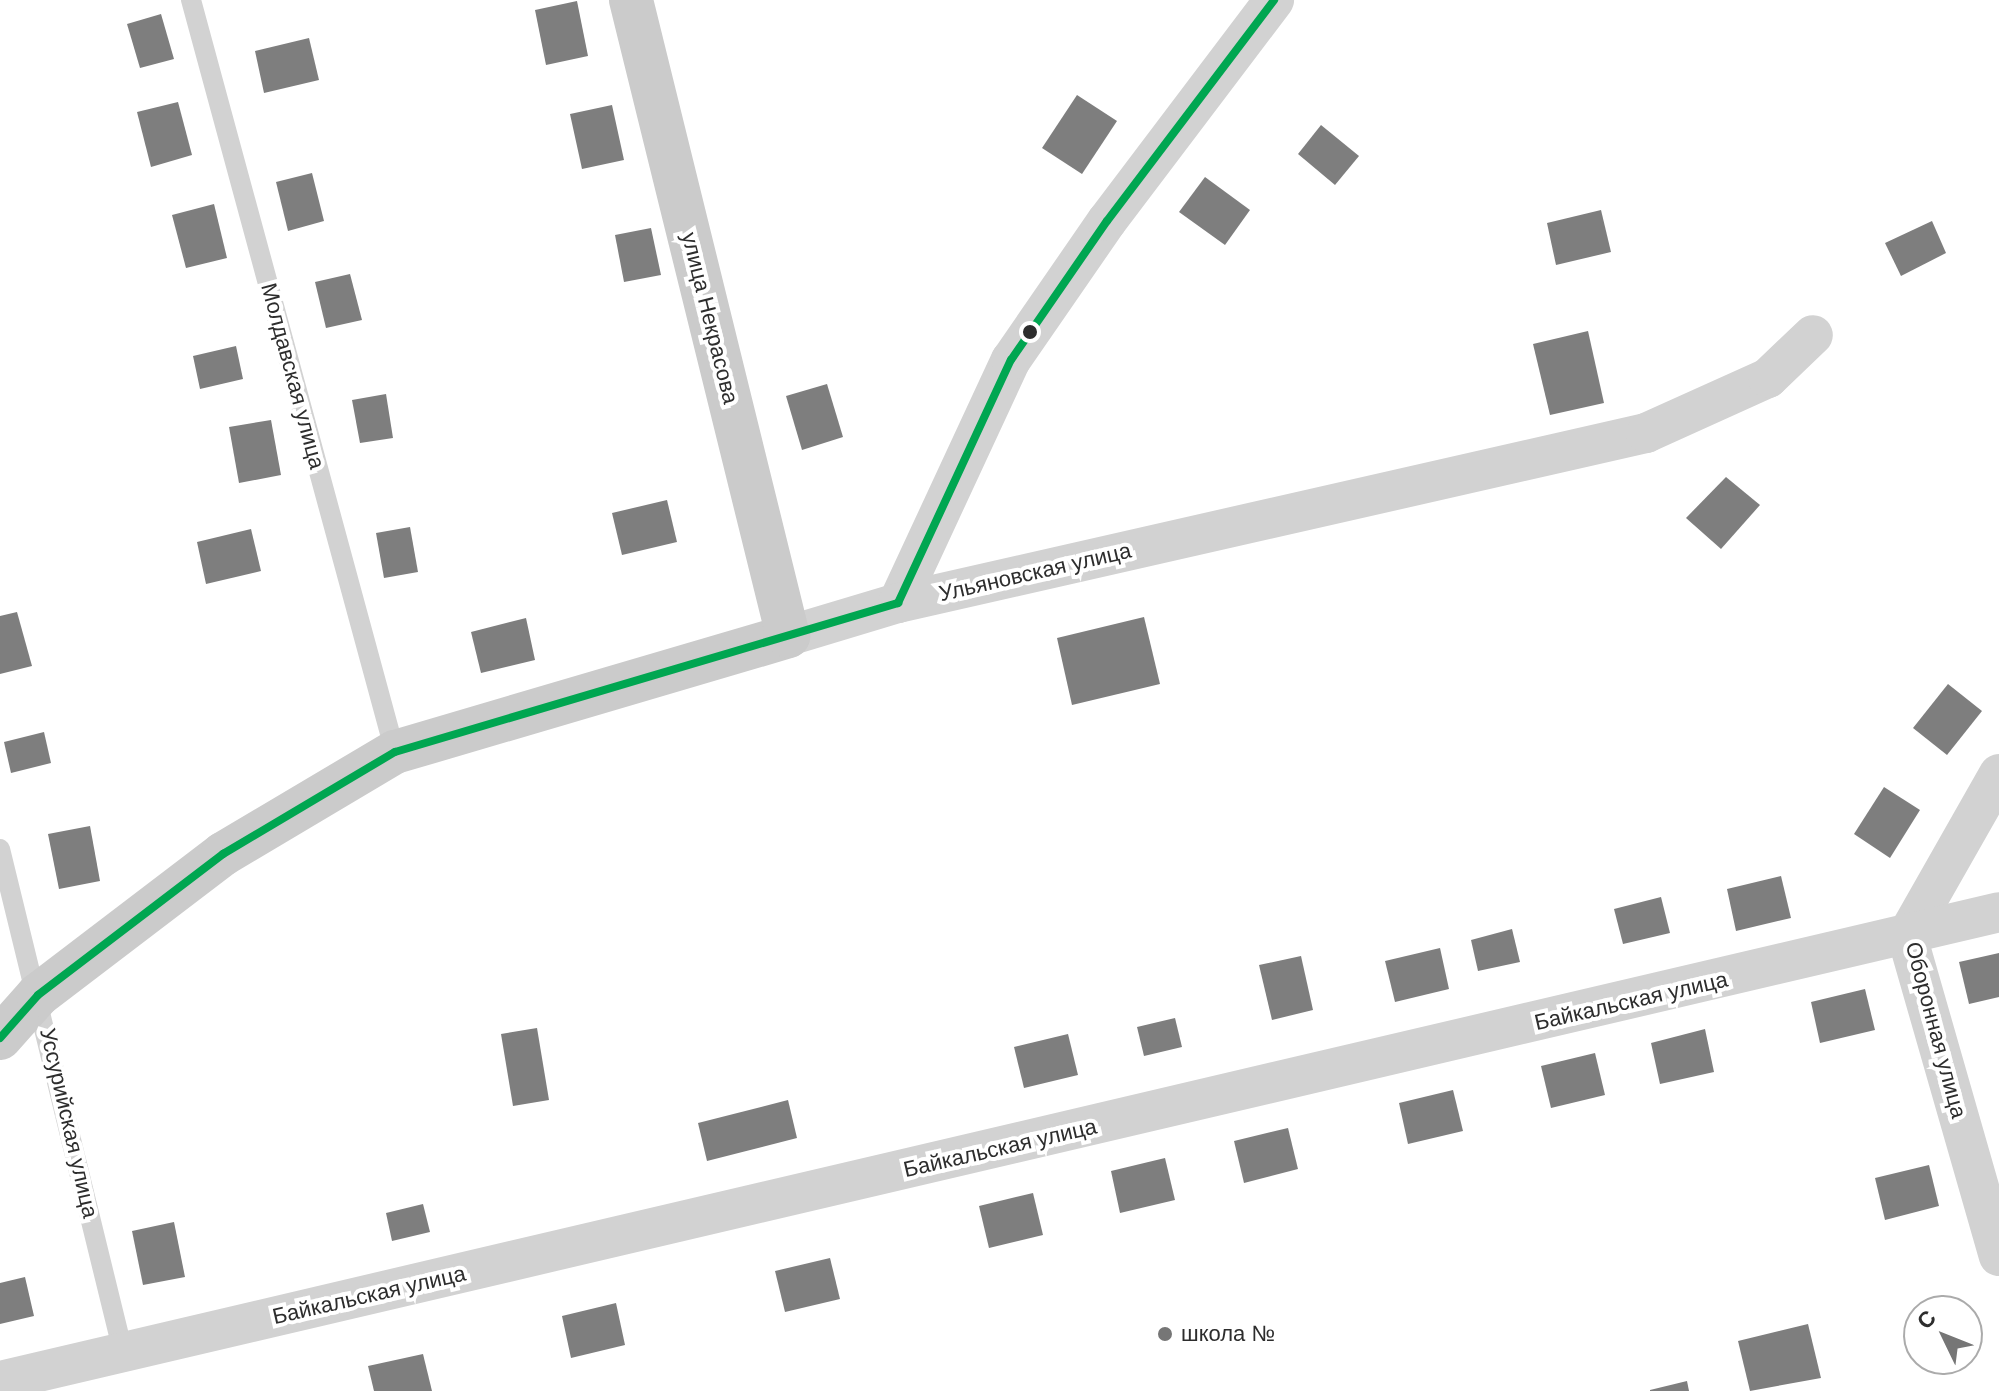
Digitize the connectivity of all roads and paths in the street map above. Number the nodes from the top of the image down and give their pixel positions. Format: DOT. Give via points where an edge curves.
graph roads {
  1 [pos="191,0"];
  2 [pos="631,0"];
  3 [pos="1274,0"];
  4 [pos="1813,335"];
  5 [pos="898,603"];
  6 [pos="788,636"];
  7 [pos="395,752"];
  8 [pos="1999,774"];
  9 [pos="0,849"];
  10 [pos="1999,912"];
  11 [pos="1907,936"];
  12 [pos="38,995"];
  13 [pos="0,1038"];
  14 [pos="1999,1256"];
  15 [pos="123,1352"];
  16 [pos="0,1381"];
  1 -- 7 [label="lane, Молдавская улица"];
  2 -- 6 [label="street, улица Некрасова"];
  3 -- 5 [label="street" via="1107,221 1011,360"];
  4 -- 5 [label="street, Ульяновская улица" via="1768,378 1646,433"];
  5 -- 6 [label="street, Ульяновская улица"];
  6 -- 7 [label="street, Ульяновская улица"];
  7 -- 12 [label="street, Ульяновская улица" via="223,854"];
  8 -- 11 [label="street, Оборонная улица"];
  9 -- 12 [label="lane, Уссурийская улица"];
  10 -- 11 [label="street, Байкальская улица"];
  11 -- 14 [label="street, Оборонная улица"];
  11 -- 15 [label="street, Байкальская улица"];
  12 -- 13 [label="street, Ульяновская улица"];
  12 -- 15 [label="lane, Уссурийская улица"];
  15 -- 16 [label="street, Байкальская улица"];
}
